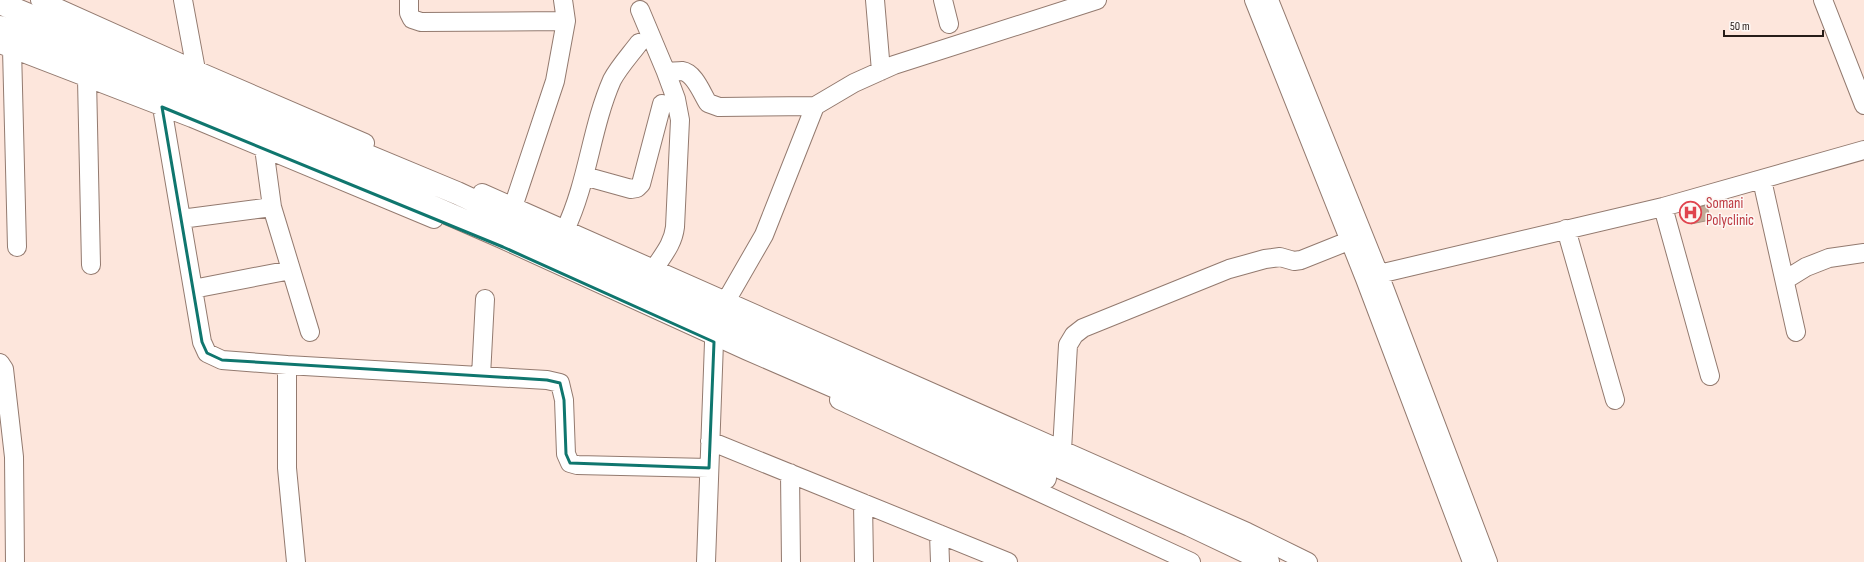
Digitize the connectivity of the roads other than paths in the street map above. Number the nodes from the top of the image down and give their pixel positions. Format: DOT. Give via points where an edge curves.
graph roads {
  1 [pos="40,0"];
  2 [pos="183,0"];
  3 [pos="409,0"];
  4 [pos="563,0"];
  5 [pos="875,0"];
  6 [pos="943,0"];
  7 [pos="1097,0"];
  8 [pos="1254,0"];
  9 [pos="1269,0"];
  10 [pos="1823,0"];
  11 [pos="0,3"];
  12 [pos="640,10"];
  13 [pos="566,21"];
  14 [pos="949,24"];
  15 [pos="0,27"];
  16 [pos="639,43"];
  17 [pos="6,47"];
  18 [pos="1857,67"];
  19 [pos="196,70"];
  20 [pos="881,70"];
  21 [pos="666,72"];
  22 [pos="87,79"];
  23 [pos="662,104"];
  24 [pos="1864,105"];
  25 [pos="814,106"];
  26 [pos="162,107"];
  27 [pos="264,148"];
  28 [pos="1864,150"];
  29 [pos="584,176"];
  30 [pos="1762,180"];
  31 [pos="1663,206"];
  32 [pos="272,207"];
  33 [pos="513,207"];
  34 [pos="181,219"];
  35 [pos="565,230"];
  36 [pos="1566,230"];
  37 [pos="1357,238"];
  38 [pos="17,247"];
  39 [pos="1864,253"];
  40 [pos="91,265"];
  41 [pos="654,269"];
  42 [pos="291,270"];
  43 [pos="1379,274"];
  44 [pos="1784,280"];
  45 [pos="193,289"];
  46 [pos="485,299"];
  47 [pos="726,301"];
  48 [pos="310,332"];
  49 [pos="1796,332"];
  50 [pos="751,340"];
  51 [pos="714,342"];
  52 [pos="0,363"];
  53 [pos="287,365"];
  54 [pos="481,376"];
  55 [pos="1710,376"];
  56 [pos="1615,400"];
  57 [pos="710,440"];
  58 [pos="1062,450"];
  59 [pos="7,458"];
  60 [pos="709,468"];
  61 [pos="790,473"];
  62 [pos="863,503"];
  63 [pos="939,534"];
  64 [pos="7,542"];
  65 [pos="15,562"];
  66 [pos="296,562"];
  67 [pos="706,562"];
  68 [pos="791,562"];
  69 [pos="864,562"];
  70 [pos="940,562"];
  71 [pos="1008,562"];
  72 [pos="1191,562"];
  73 [pos="1236,562"];
  74 [pos="1268,562"];
  75 [pos="1308,562"];
  76 [pos="1472,562"];
  77 [pos="1488,562"];
  1 -- 19 [label="street"];
  2 -- 19 [label="street"];
  3 -- 13 [label="street" via="409,13 412,19 421,22"];
  4 -- 13 [label="street"];
  5 -- 20 [label="street"];
  6 -- 14 [label="street"];
  7 -- 20 [label="street"];
  8 -- 37 [label="street"];
  9 -- 37 [label="street"];
  10 -- 18 [label="street"];
  11 -- 50 [label="main road" via="456,192"];
  12 -- 21 [label="street"];
  13 -- 33 [label="street" via="555,81"];
  15 -- 50 [label="main road" via="201,106 502,237"];
  16 -- 29 [label="street" via="619,68 606,95"];
  17 -- 22 [label="street"];
  17 -- 38 [label="street"];
  18 -- 24 [label="street"];
  19 -- 33 [label="street"];
  20 -- 25 [label="street"];
  21 -- 25 [label="street" via="688,73 708,103 713,106"];
  21 -- 41 [label="street" via="676,99 680,120 674,237"];
  22 -- 26 [label="street"];
  22 -- 40 [label="street"];
  23 -- 29 [label="street" via="641,184 637,188 631,189"];
  25 -- 47 [label="street" via="764,235"];
  26 -- 27 [label="street"];
  26 -- 34 [label="street"];
  27 -- 32 [label="street"];
  27 -- 51 [label="street" via="503,247"];
  28 -- 30 [label="street"];
  29 -- 35 [label="street"];
  30 -- 31 [label="street"];
  30 -- 44 [label="street"];
  31 -- 36 [label="street"];
  31 -- 55 [label="street"];
  32 -- 34 [label="street"];
  32 -- 42 [label="street"];
  33 -- 35 [label="street"];
  34 -- 45 [label="street"];
  35 -- 41 [label="street"];
  36 -- 43 [label="street"];
  36 -- 56 [label="street"];
  37 -- 43 [label="street"];
  37 -- 58 [label="street" via="1301,260 1280,257 1229,269 1083,328 1074,335 1068,345"];
  37 -- 76 [label="street"];
  39 -- 44 [label="street" via="1829,258 1806,267"];
  41 -- 47 [label="street"];
  42 -- 45 [label="street"];
  42 -- 48 [label="street"];
  43 -- 77 [label="street"];
  44 -- 49 [label="street"];
  45 -- 53 [label="street" via="202,342 208,353 222,360"];
  46 -- 54 [label="street"];
  47 -- 58 [label="street"];
  50 -- 73 [label="main road"];
  50 -- 74 [label="main road" via="1224,540"];
  51 -- 57 [label="street"];
  51 -- 72 [label="street"];
  52 -- 59 [label="street" via="4,369"];
  53 -- 54 [label="street"];
  53 -- 66 [label="street" via="287,468"];
  54 -- 60 [label="street" via="560,383 564,400 566,454 570,462 577,465"];
  57 -- 60 [label="street"];
  57 -- 61 [label="street"];
  58 -- 75 [label="street" via="1247,532"];
  59 -- 64 [label="street"];
  60 -- 67 [label="street"];
  61 -- 62 [label="street"];
  61 -- 68 [label="street"];
  62 -- 63 [label="street"];
  62 -- 69 [label="street"];
  63 -- 70 [label="street"];
  63 -- 71 [label="street"];
  64 -- 65 [label="street"];
}
